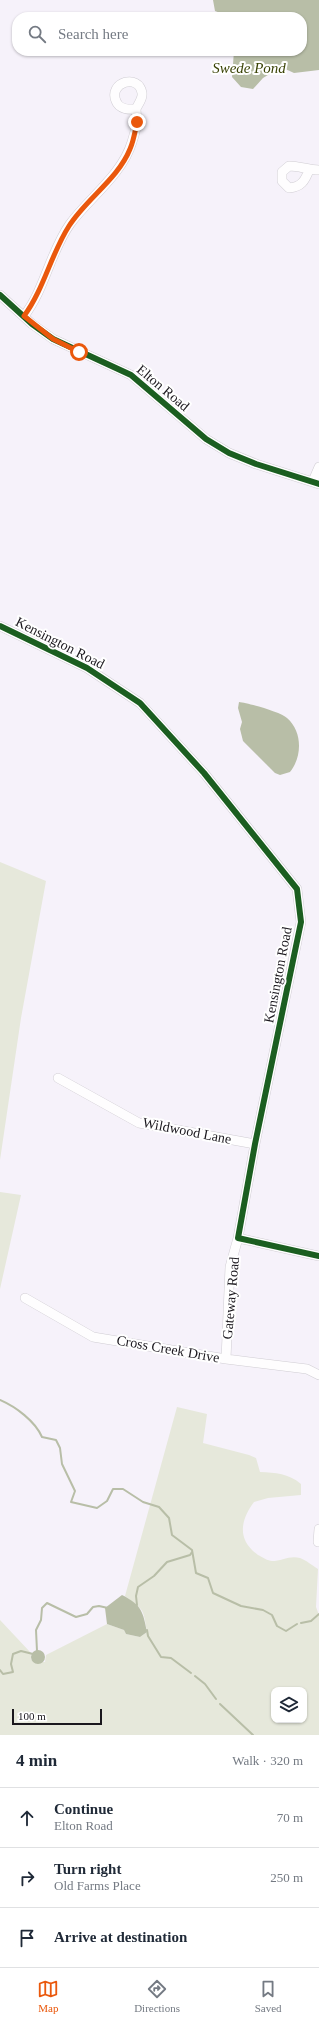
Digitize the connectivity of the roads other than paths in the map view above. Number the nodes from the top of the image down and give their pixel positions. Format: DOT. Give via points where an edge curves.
graph roads {
  1 [pos="136,109"];
  2 [pos="309,170"];
  3 [pos="319,170"];
  4 [pos="0,295"];
  5 [pos="24,316"];
  6 [pos="319,467"];
  7 [pos="316,483"];
  8 [pos="0,626"];
  9 [pos="58,1078"];
  10 [pos="255,1144"];
  11 [pos="238,1238"];
  12 [pos="319,1256"];
  13 [pos="25,1298"];
  14 [pos="226,1359"];
  15 [pos="319,1375"];
  16 [pos="319,1529"];
  17 [pos="318,1542"];
  1 -- 5 [label="street" via="137,122 130,150 116,171 70,224 58,244 31,307"];
  2 -- 3 [label="street"];
  4 -- 5 [label="street, Elton Road"];
  5 -- 7 [label="street, Elton Road" via="53,339 131,375 206,439 229,453"];
  6 -- 7 [label="street"];
  8 -- 10 [label="street, Kensington Road" via="87,668 140,703 204,773 296,888 301,922"];
  9 -- 10 [label="street, Wildwood Lane" via="139,1123"];
  10 -- 11 [label="street, Kensington Road"];
  11 -- 12 [label="street"];
  11 -- 14 [label="street, Gateway Road" via="230,1267"];
  13 -- 14 [label="street, Cross Creek Drive" via="93,1337"];
  14 -- 15 [label="street, Cross Creek Drive" via="307,1369"];
  16 -- 17 [label="street"];
}
